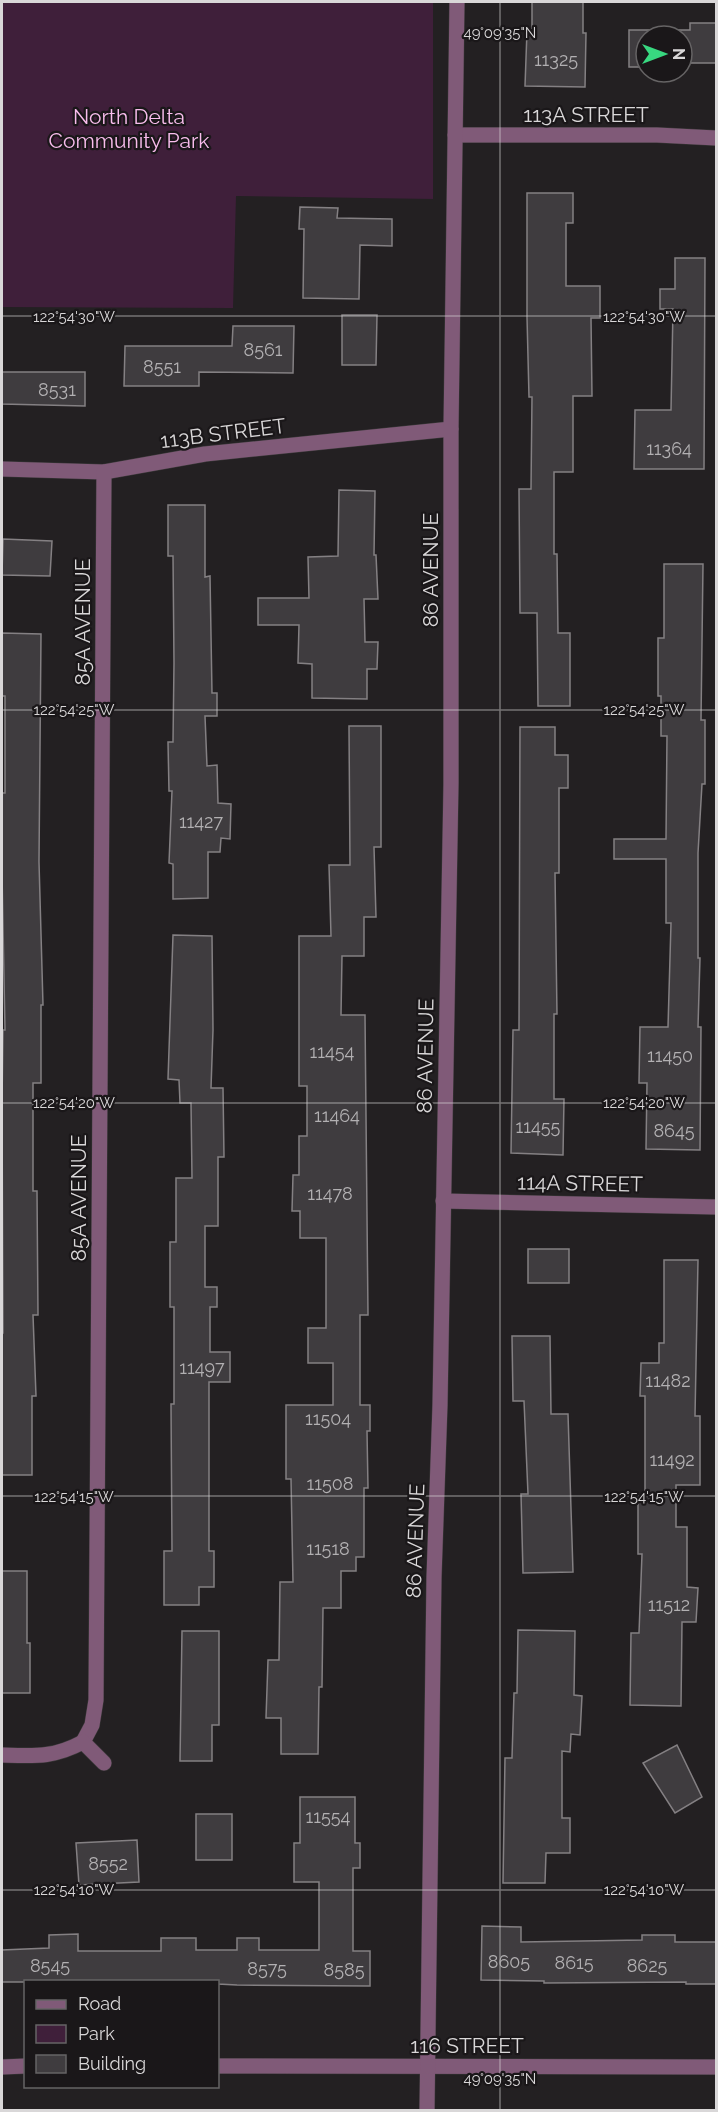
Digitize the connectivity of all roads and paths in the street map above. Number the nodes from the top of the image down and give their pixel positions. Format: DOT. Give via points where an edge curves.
graph roads {
  1 [pos="457,2"];
  2 [pos="455,135"];
  3 [pos="717,138"];
  4 [pos="451,429"];
  5 [pos="2,469"];
  6 [pos="104,472"];
  7 [pos="443,1201"];
  8 [pos="717,1207"];
  9 [pos="83,1742"];
  10 [pos="2,1755"];
  11 [pos="104,1763"];
  12 [pos="219,2066"];
  13 [pos="428,2066"];
  14 [pos="2,2067"];
  15 [pos="24,2067"];
  16 [pos="717,2067"];
  17 [pos="428,2110"];
  1 -- 2 [label="street, 86 AVENUE"];
  2 -- 3 [label="street, 113A STREET"];
  2 -- 4 [label="street, 86 AVENUE"];
  4 -- 6 [label="street, 113B STREET" via="205,454"];
  4 -- 7 [label="street, 86 AVENUE" via="451,784"];
  5 -- 6 [label="street, 113B STREET"];
  6 -- 9 [label="street, 85A AVENUE" via="96,1700 92,1725"];
  7 -- 8 [label="street, 114A STREET"];
  7 -- 13 [label="street, 86 AVENUE"];
  9 -- 10 [label="street" via="65,1752"];
  9 -- 11 [label="street"];
  12 -- 13 [label="street, 116 STREET"];
  13 -- 16 [label="street, 116 STREET"];
  13 -- 17 [label="street, 86 AVENUE"];
  14 -- 15 [label="street"];
}
